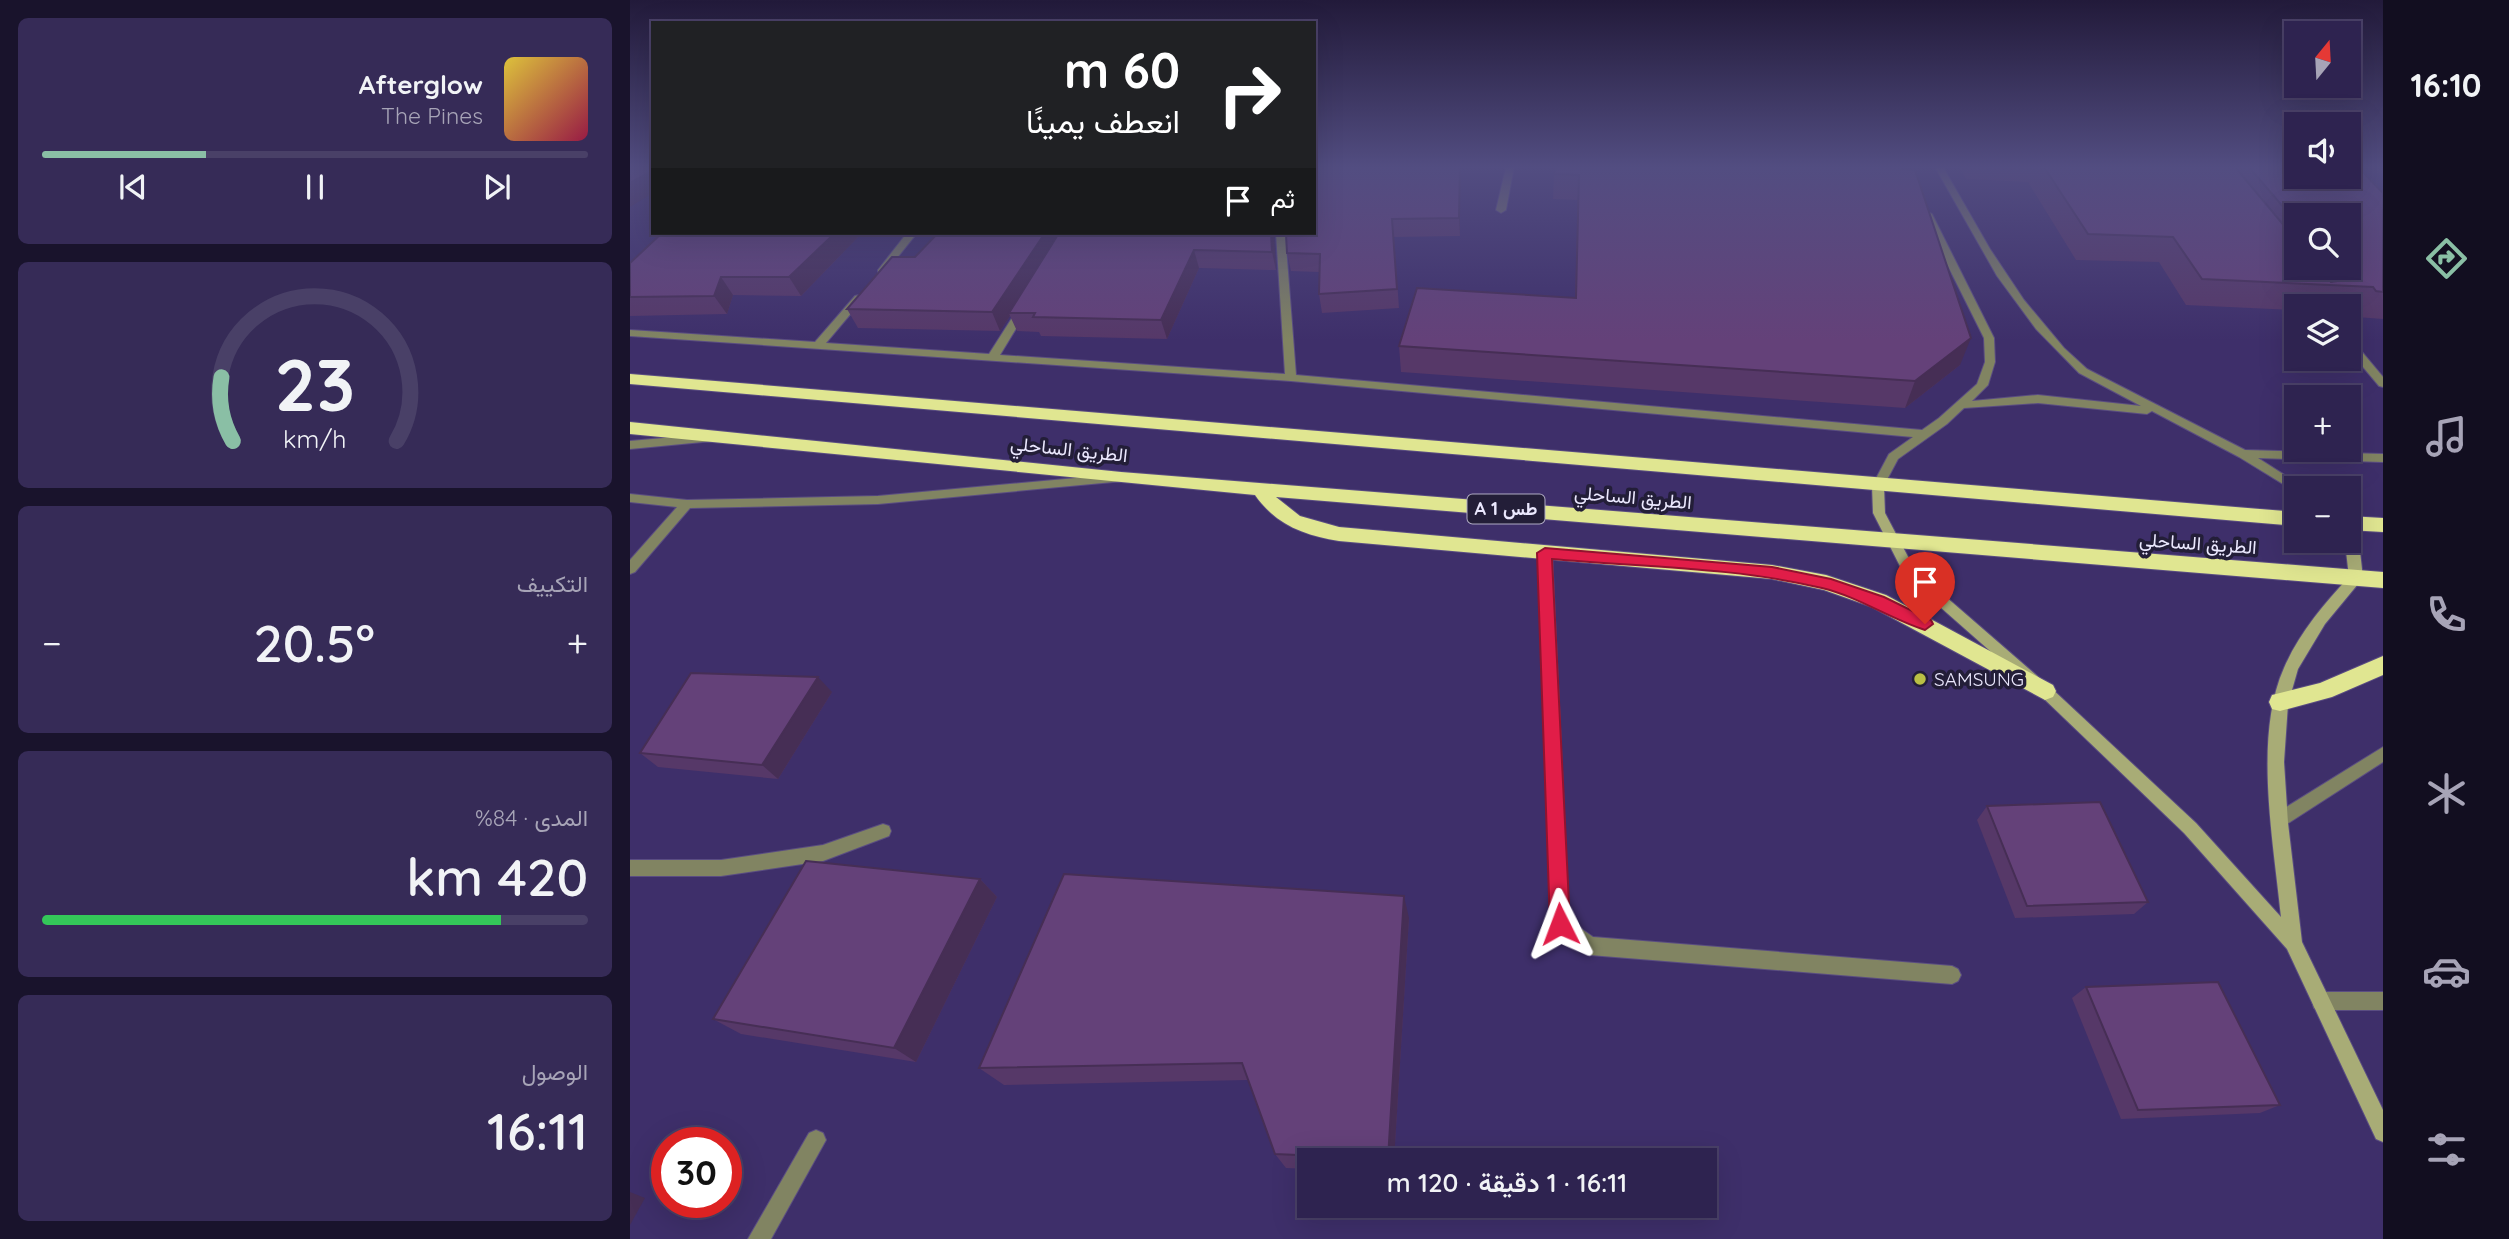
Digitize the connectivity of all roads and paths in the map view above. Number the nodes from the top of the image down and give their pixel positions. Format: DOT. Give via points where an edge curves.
graph roads {
  1 [pos="1932,225"];
  2 [pos="1974,225"];
  3 [pos="910,235"];
  4 [pos="1281,235"];
  5 [pos="873,281"];
  6 [pos="865,291"];
  7 [pos="1028,300"];
  8 [pos="630,333"];
  9 [pos="819,345"];
  10 [pos="993,357"];
  11 [pos="2361,358"];
  12 [pos="1291,378"];
  13 [pos="630,379"];
  14 [pos="2383,384"];
  15 [pos="1960,405"];
  16 [pos="2159,412"];
  17 [pos="630,429"];
  18 [pos="1922,434"];
  19 [pos="724,437"];
  20 [pos="630,445"];
  21 [pos="2243,454"];
  22 [pos="2383,458"];
  23 [pos="1121,478"];
  24 [pos="2284,480"];
  25 [pos="1878,486"];
  26 [pos="1260,489"];
  27 [pos="630,498"];
  28 [pos="687,504"];
  29 [pos="2284,518"];
  30 [pos="2361,524"];
  31 [pos="2383,526"];
  32 [pos="1891,542"];
  33 [pos="1545,553"];
  34 [pos="2353,553"];
  35 [pos="630,569"];
  36 [pos="2356,578"];
  37 [pos="2383,580"];
  38 [pos="2383,665"];
  39 [pos="2045,691"];
  40 [pos="2280,702"];
  41 [pos="2383,754"];
  42 [pos="2281,819"];
  43 [pos="883,831"];
  44 [pos="630,868"];
  45 [pos="2293,943"];
  46 [pos="1952,975"];
  47 [pos="2321,1001"];
  48 [pos="2383,1001"];
  49 [pos="2383,1132"];
  50 [pos="816,1140"];
  51 [pos="759,1239"];
  1 -- 15 [label="street" via="1989,338 1990,362 1982,385"];
  2 -- 16 [label="street" via="2013,290 2062,353 2083,371"];
  3 -- 5 [label="street"];
  4 -- 12 [label="street"];
  6 -- 9 [label="street"];
  7 -- 10 [label="street"];
  8 -- 9 [label="street"];
  9 -- 10 [label="street"];
  10 -- 12 [label="street"];
  11 -- 14 [label="street"];
  12 -- 18 [label="street"];
  13 -- 25 [label="highway, الطريق الساحلي"];
  15 -- 16 [label="street" via="2038,399"];
  15 -- 18 [label="street"];
  16 -- 21 [label="street"];
  17 -- 19 [label="highway, الطريق الساحلي / A 1 طس"];
  18 -- 25 [label="street" via="1893,457"];
  19 -- 20 [label="street"];
  19 -- 23 [label="highway, الطريق الساحلي / A 1 طس"];
  21 -- 22 [label="street"];
  21 -- 24 [label="street"];
  23 -- 26 [label="highway, الطريق الساحلي / A 1 طس"];
  23 -- 28 [label="street" via="878,500"];
  25 -- 29 [label="highway, الطريق الساحلي"];
  25 -- 32 [label="street" via="1879,513"];
  26 -- 32 [label="highway, الطريق الساحلي / A 1 طس"];
  26 -- 33 [label="highway" via="1284,517 1317,531"];
  27 -- 28 [label="street"];
  28 -- 35 [label="street"];
  30 -- 31 [label="highway"];
  32 -- 36 [label="highway, الطريق الساحلي / A 1 طس"];
  32 -- 39 [label="street" via="1910,573"];
  33 -- 39 [label="highway" via="1772,572 1826,583 1914,618"];
  33 -- 46 [label="street" via="1560,924 1590,946"];
  34 -- 36 [label="street"];
  36 -- 37 [label="highway, الطريق الساحلي / A 1 طس"];
  36 -- 40 [label="street" via="2308,637"];
  38 -- 40 [label="highway" via="2324,691"];
  39 -- 45 [label="street" via="2190,828"];
  40 -- 42 [label="street" via="2276,766"];
  41 -- 42 [label="street"];
  42 -- 45 [label="street"];
  43 -- 44 [label="street" via="823,853 722,868"];
  45 -- 47 [label="street"];
  47 -- 48 [label="street"];
  47 -- 49 [label="street"];
  50 -- 51 [label="street"];
}
